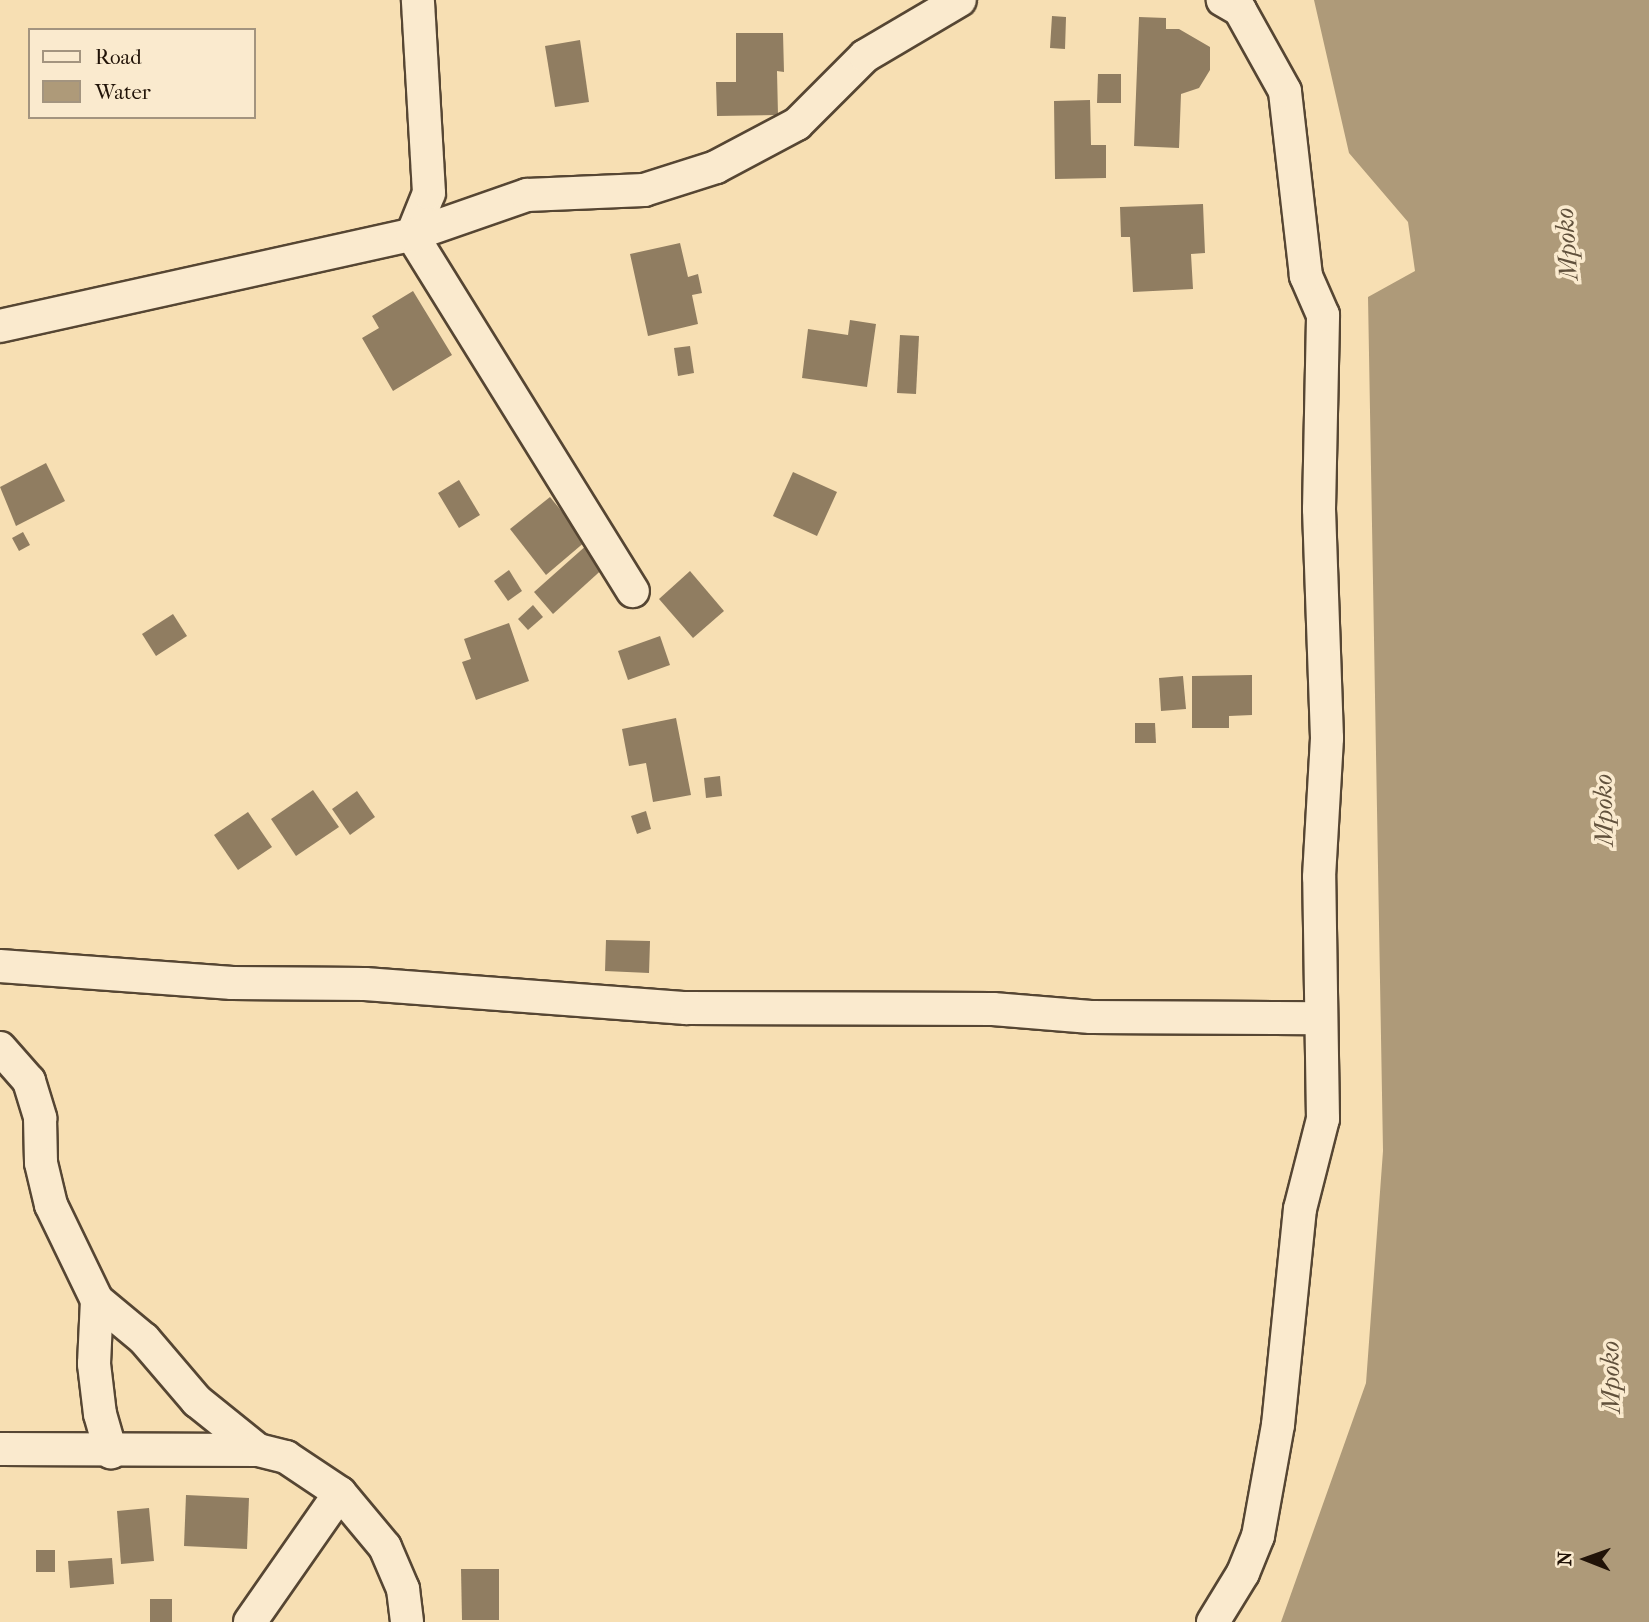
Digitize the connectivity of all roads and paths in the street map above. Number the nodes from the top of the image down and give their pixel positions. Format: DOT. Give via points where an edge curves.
graph roads {
  1 [pos="418,0"];
  2 [pos="960,0"];
  3 [pos="1223,0"];
  4 [pos="412,235"];
  5 [pos="0,326"];
  6 [pos="633,591"];
  7 [pos="0,966"];
  8 [pos="1320,1018"];
  9 [pos="0,1048"];
  10 [pos="97,1300"];
  11 [pos="0,1449"];
  12 [pos="258,1450"];
  13 [pos="111,1452"];
  14 [pos="340,1493"];
  15 [pos="250,1622"];
  16 [pos="407,1622"];
  17 [pos="1213,1622"];
  1 -- 4 [label="street" via="429,193"];
  2 -- 4 [label="street" via="865,56 797,124 716,167 644,190 527,195"];
  3 -- 8 [label="street" via="1240,10 1285,91 1306,276 1323,315 1320,509 1327,738 1319,877"];
  4 -- 5 [label="street"];
  4 -- 6 [label="street"];
  7 -- 8 [label="street" via="232,983 365,984 686,1008 993,1009 1091,1017"];
  8 -- 17 [label="street" via="1323,1119 1300,1209 1278,1425 1258,1536 1243,1573"];
  9 -- 10 [label="street" via="29,1081 40,1118 41,1163 51,1205"];
  10 -- 12 [label="street" via="144,1339 197,1401"];
  10 -- 13 [label="street" via="94,1364 100,1414"];
  11 -- 13 [label="street"];
  12 -- 13 [label="street"];
  12 -- 14 [label="street" via="286,1457"];
  14 -- 15 [label="street"];
  14 -- 16 [label="street" via="393,1562"];
}
